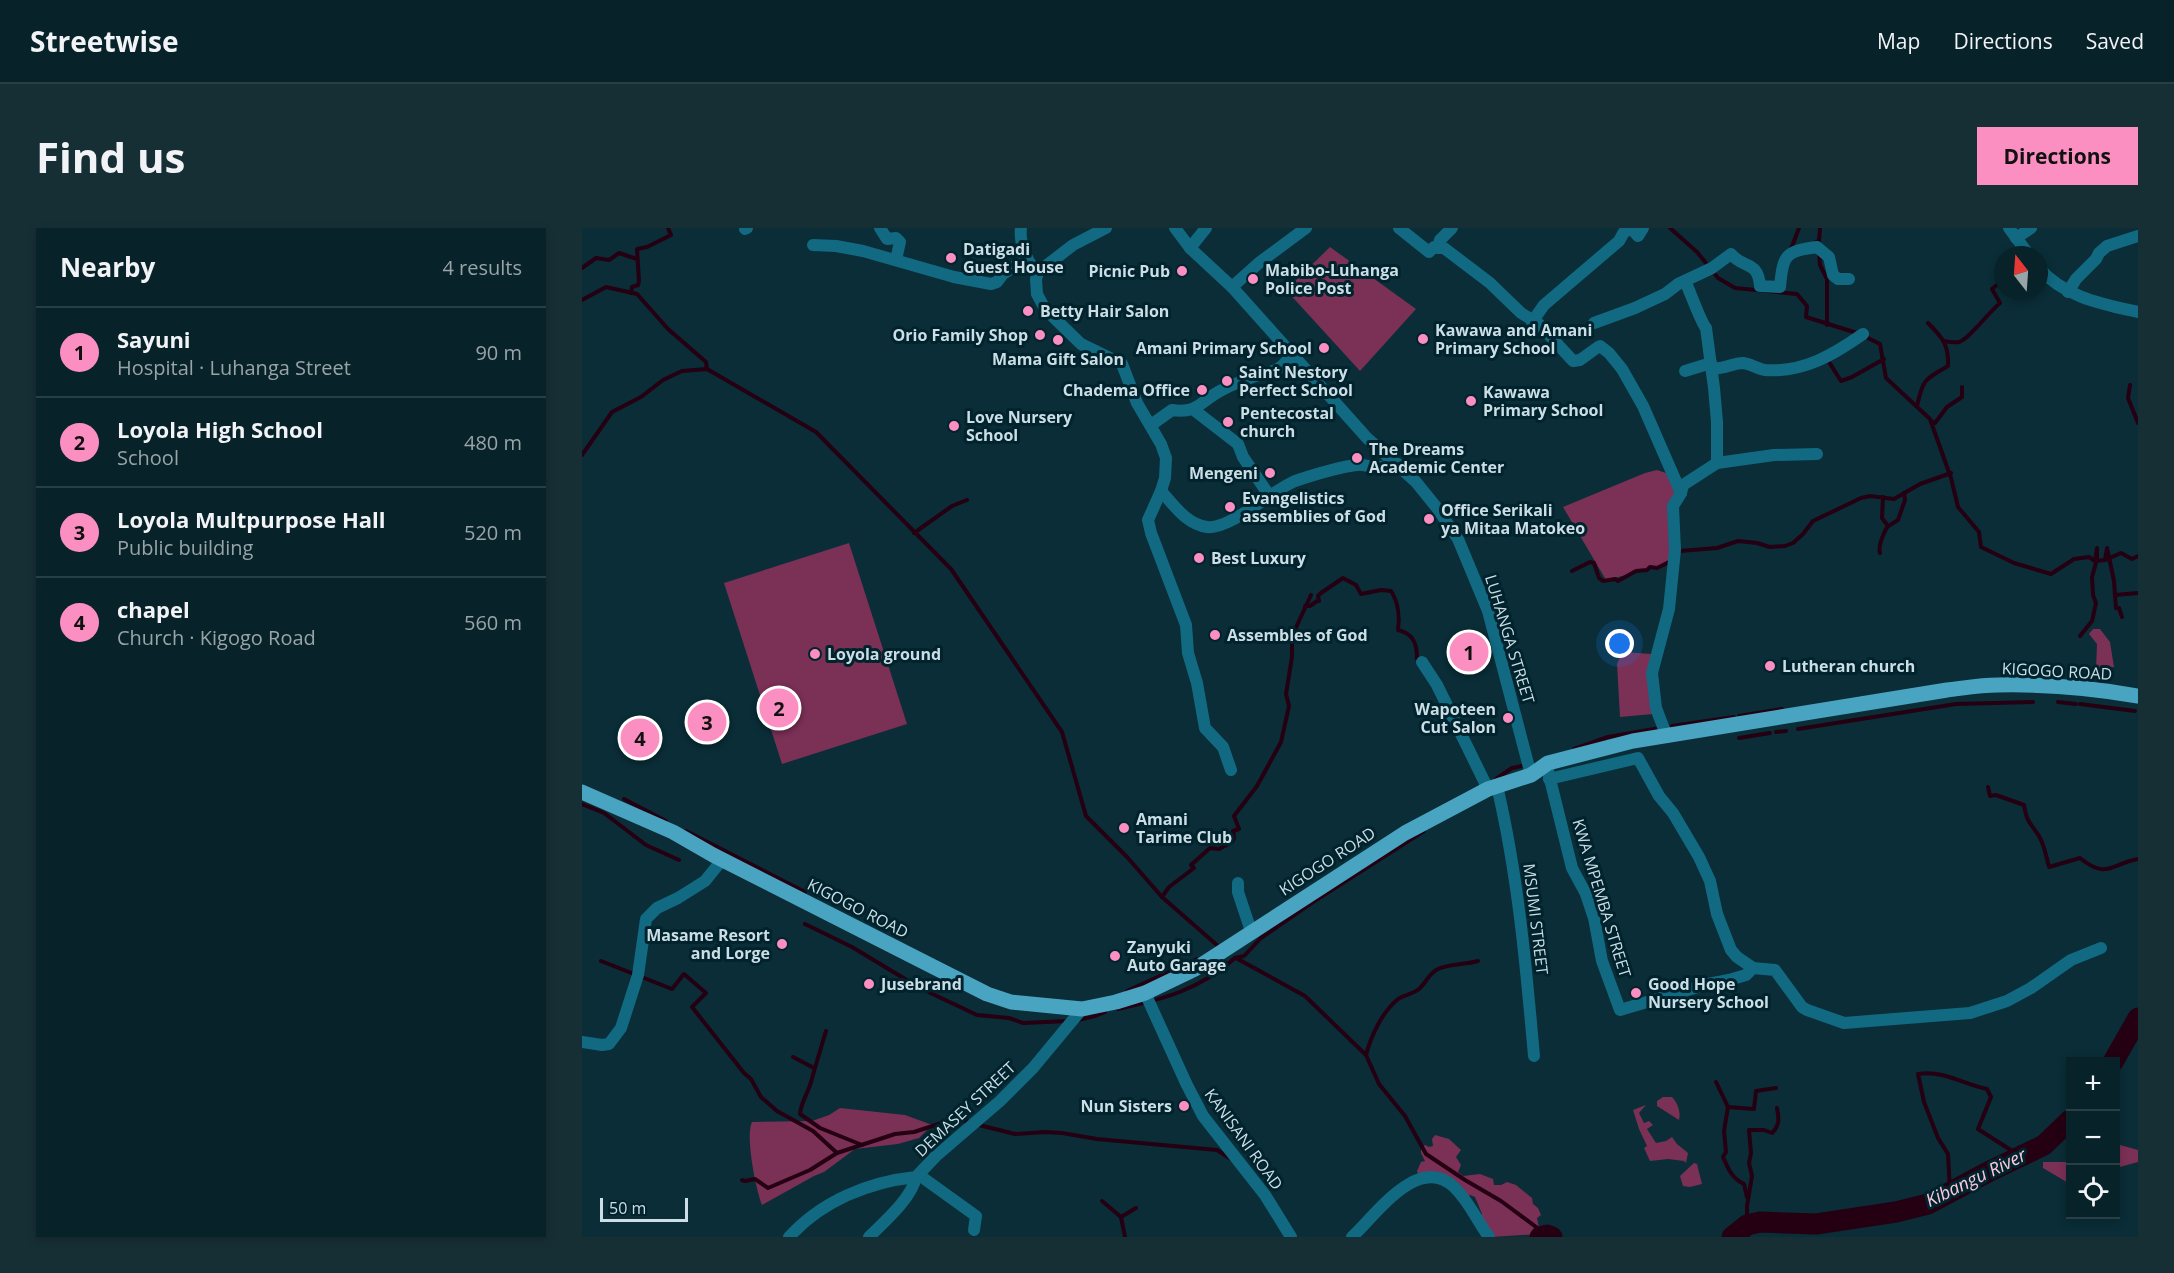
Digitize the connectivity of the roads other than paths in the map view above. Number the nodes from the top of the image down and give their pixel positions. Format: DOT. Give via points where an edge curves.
graph roads {
  1 [pos="880,228"];
  2 [pos="1021,228"];
  3 [pos="1106,228"];
  4 [pos="1175,228"];
  5 [pos="1206,228"];
  6 [pos="1306,228"];
  7 [pos="1399,228"];
  8 [pos="1452,228"];
  9 [pos="1643,228"];
  10 [pos="2031,228"];
  11 [pos="2012,233"];
  12 [pos="2138,236"];
  13 [pos="813,245"];
  14 [pos="2022,246"];
  15 [pos="1190,248"];
  16 [pos="1438,248"];
  17 [pos="1027,258"];
  18 [pos="896,260"];
  19 [pos="1038,272"];
  20 [pos="1849,279"];
  21 [pos="2048,279"];
  22 [pos="1685,281"];
  23 [pos="1232,287"];
  24 [pos="2068,292"];
  25 [pos="2138,312"];
  26 [pos="1532,322"];
  27 [pos="1594,323"];
  28 [pos="1863,334"];
  29 [pos="1292,355"];
  30 [pos="1712,366"];
  31 [pos="1685,371"];
  32 [pos="1194,410"];
  33 [pos="1151,425"];
  34 [pos="1817,454"];
  35 [pos="1717,463"];
  36 [pos="1398,464"];
  37 [pos="1161,491"];
  38 [pos="1681,493"];
  39 [pos="1269,495"];
  40 [pos="1422,662"];
  41 [pos="2138,696"];
  42 [pos="1667,737"];
  43 [pos="1633,741"];
  44 [pos="1638,758"];
  45 [pos="1548,763"];
  46 [pos="1231,770"];
  47 [pos="1532,775"];
  48 [pos="1549,779"];
  49 [pos="1492,788"];
  50 [pos="582,792"];
  51 [pos="722,860"];
  52 [pos="1238,883"];
  53 [pos="1251,932"];
  54 [pos="2101,948"];
  55 [pos="1753,968"];
  56 [pos="1145,993"];
  57 [pos="1082,1009"];
  58 [pos="582,1042"];
  59 [pos="1534,1056"];
  60 [pos="918,1176"];
  61 [pos="974,1230"];
  62 [pos="1488,1236"];
  63 [pos="789,1237"];
  64 [pos="869,1237"];
  65 [pos="1291,1237"];
  66 [pos="1352,1237"];
  1 -- 18 [label="street" via="887,239 900,242"];
  2 -- 17 [label="street"];
  3 -- 19 [label="street" via="1073,245"];
  4 -- 15 [label="street, LUHANGA STREET"];
  5 -- 15 [label="street"];
  6 -- 23 [label="street"];
  7 -- 16 [label="street" via="1429,252"];
  8 -- 16 [label="street"];
  9 -- 26 [label="street" via="1638,236 1632,229 1624,232 1619,241 1544,305"];
  10 -- 11 [label="street"];
  11 -- 14 [label="street"];
  12 -- 24 [label="street" via="2107,246"];
  13 -- 18 [label="street" via="848,248"];
  15 -- 23 [label="street, LUHANGA STREET"];
  16 -- 26 [label="street" via="1490,284"];
  17 -- 18 [label="street" via="991,284"];
  17 -- 19 [label="street"];
  19 -- 33 [label="street" via="1037,294 1045,309 1081,345 1122,364 1137,403"];
  20 -- 22 [label="street" via="1833,275 1827,254 1817,247 1795,250 1785,257 1780,287 1760,286 1755,268 1731,254"];
  21 -- 24 [label="street"];
  22 -- 27 [label="street" via="1635,308"];
  22 -- 30 [label="street" via="1706,328"];
  23 -- 29 [label="street, LUHANGA STREET"];
  24 -- 25 [label="street"];
  26 -- 38 [label="street" via="1539,324 1573,361 1600,346 1609,353 1643,406"];
  28 -- 30 [label="street" via="1826,358 1798,368 1767,370 1744,363 1722,369"];
  29 -- 32 [label="street" via="1276,370 1219,391"];
  29 -- 36 [label="street, LUHANGA STREET" via="1367,438"];
  30 -- 31 [label="street"];
  30 -- 35 [label="street"];
  32 -- 33 [label="street" via="1172,410"];
  32 -- 39 [label="street" via="1238,444"];
  33 -- 37 [label="street" via="1166,458"];
  34 -- 35 [label="street"];
  35 -- 38 [label="street" via="1683,485"];
  36 -- 39 [label="street" via="1343,467"];
  36 -- 47 [label="street, LUHANGA STREET" via="1430,499 1458,539 1488,611"];
  37 -- 39 [label="street" via="1189,521 1206,527 1229,522"];
  37 -- 46 [label="street" via="1148,520 1153,542 1186,625 1188,653 1205,728 1223,747"];
  38 -- 42 [label="street" via="1673,506 1675,550 1669,609 1652,673 1656,708"];
  40 -- 49 [label="street, MSUMI STREET"];
  41 -- 42 [label="main road, KIGOGO ROAD" via="2065,687 1997,685"];
  42 -- 43 [label="main road, KIGOGO ROAD"];
  43 -- 44 [label="street"];
  43 -- 45 [label="main road, KIGOGO ROAD"];
  44 -- 48 [label="street"];
  44 -- 55 [label="street" via="1700,857 1731,950"];
  45 -- 47 [label="main road, KIGOGO ROAD"];
  45 -- 48 [label="street, KWA MPEMBA STREET"];
  47 -- 49 [label="main road, KIGOGO ROAD"];
  48 -- 55 [label="street, KWA MPEMBA STREET" via="1572,868 1586,894 1602,961 1620,1010 1746,975"];
  49 -- 53 [label="main road, KIGOGO ROAD" via="1405,833"];
  49 -- 59 [label="street, MSUMI STREET" via="1505,817 1516,887"];
  50 -- 51 [label="main road, KIGOGO ROAD" via="673,832"];
  51 -- 57 [label="main road, KIGOGO ROAD" via="987,994 1011,1002"];
  51 -- 58 [label="street" via="705,881 657,908 646,919 638,975 621,1028 609,1044"];
  52 -- 53 [label="street"];
  53 -- 56 [label="main road, KIGOGO ROAD" via="1195,969"];
  54 -- 55 [label="street" via="2071,960 2007,1001 1980,1010 1955,1016 1856,1023 1844,1023 1807,1010 1776,970"];
  56 -- 57 [label="main road, KIGOGO ROAD"];
  56 -- 65 [label="street, KANISANI ROAD" via="1203,1116 1265,1194"];
  57 -- 60 [label="street, DEMASEY STREET" via="1033,1068"];
  60 -- 61 [label="street" via="976,1216"];
  60 -- 63 [label="street, DEMASEY STREET" via="839,1198"];
  60 -- 64 [label="street" via="908,1195"];
  62 -- 66 [label="street" via="1455,1188 1440,1178 1428,1178 1404,1185"];
}
